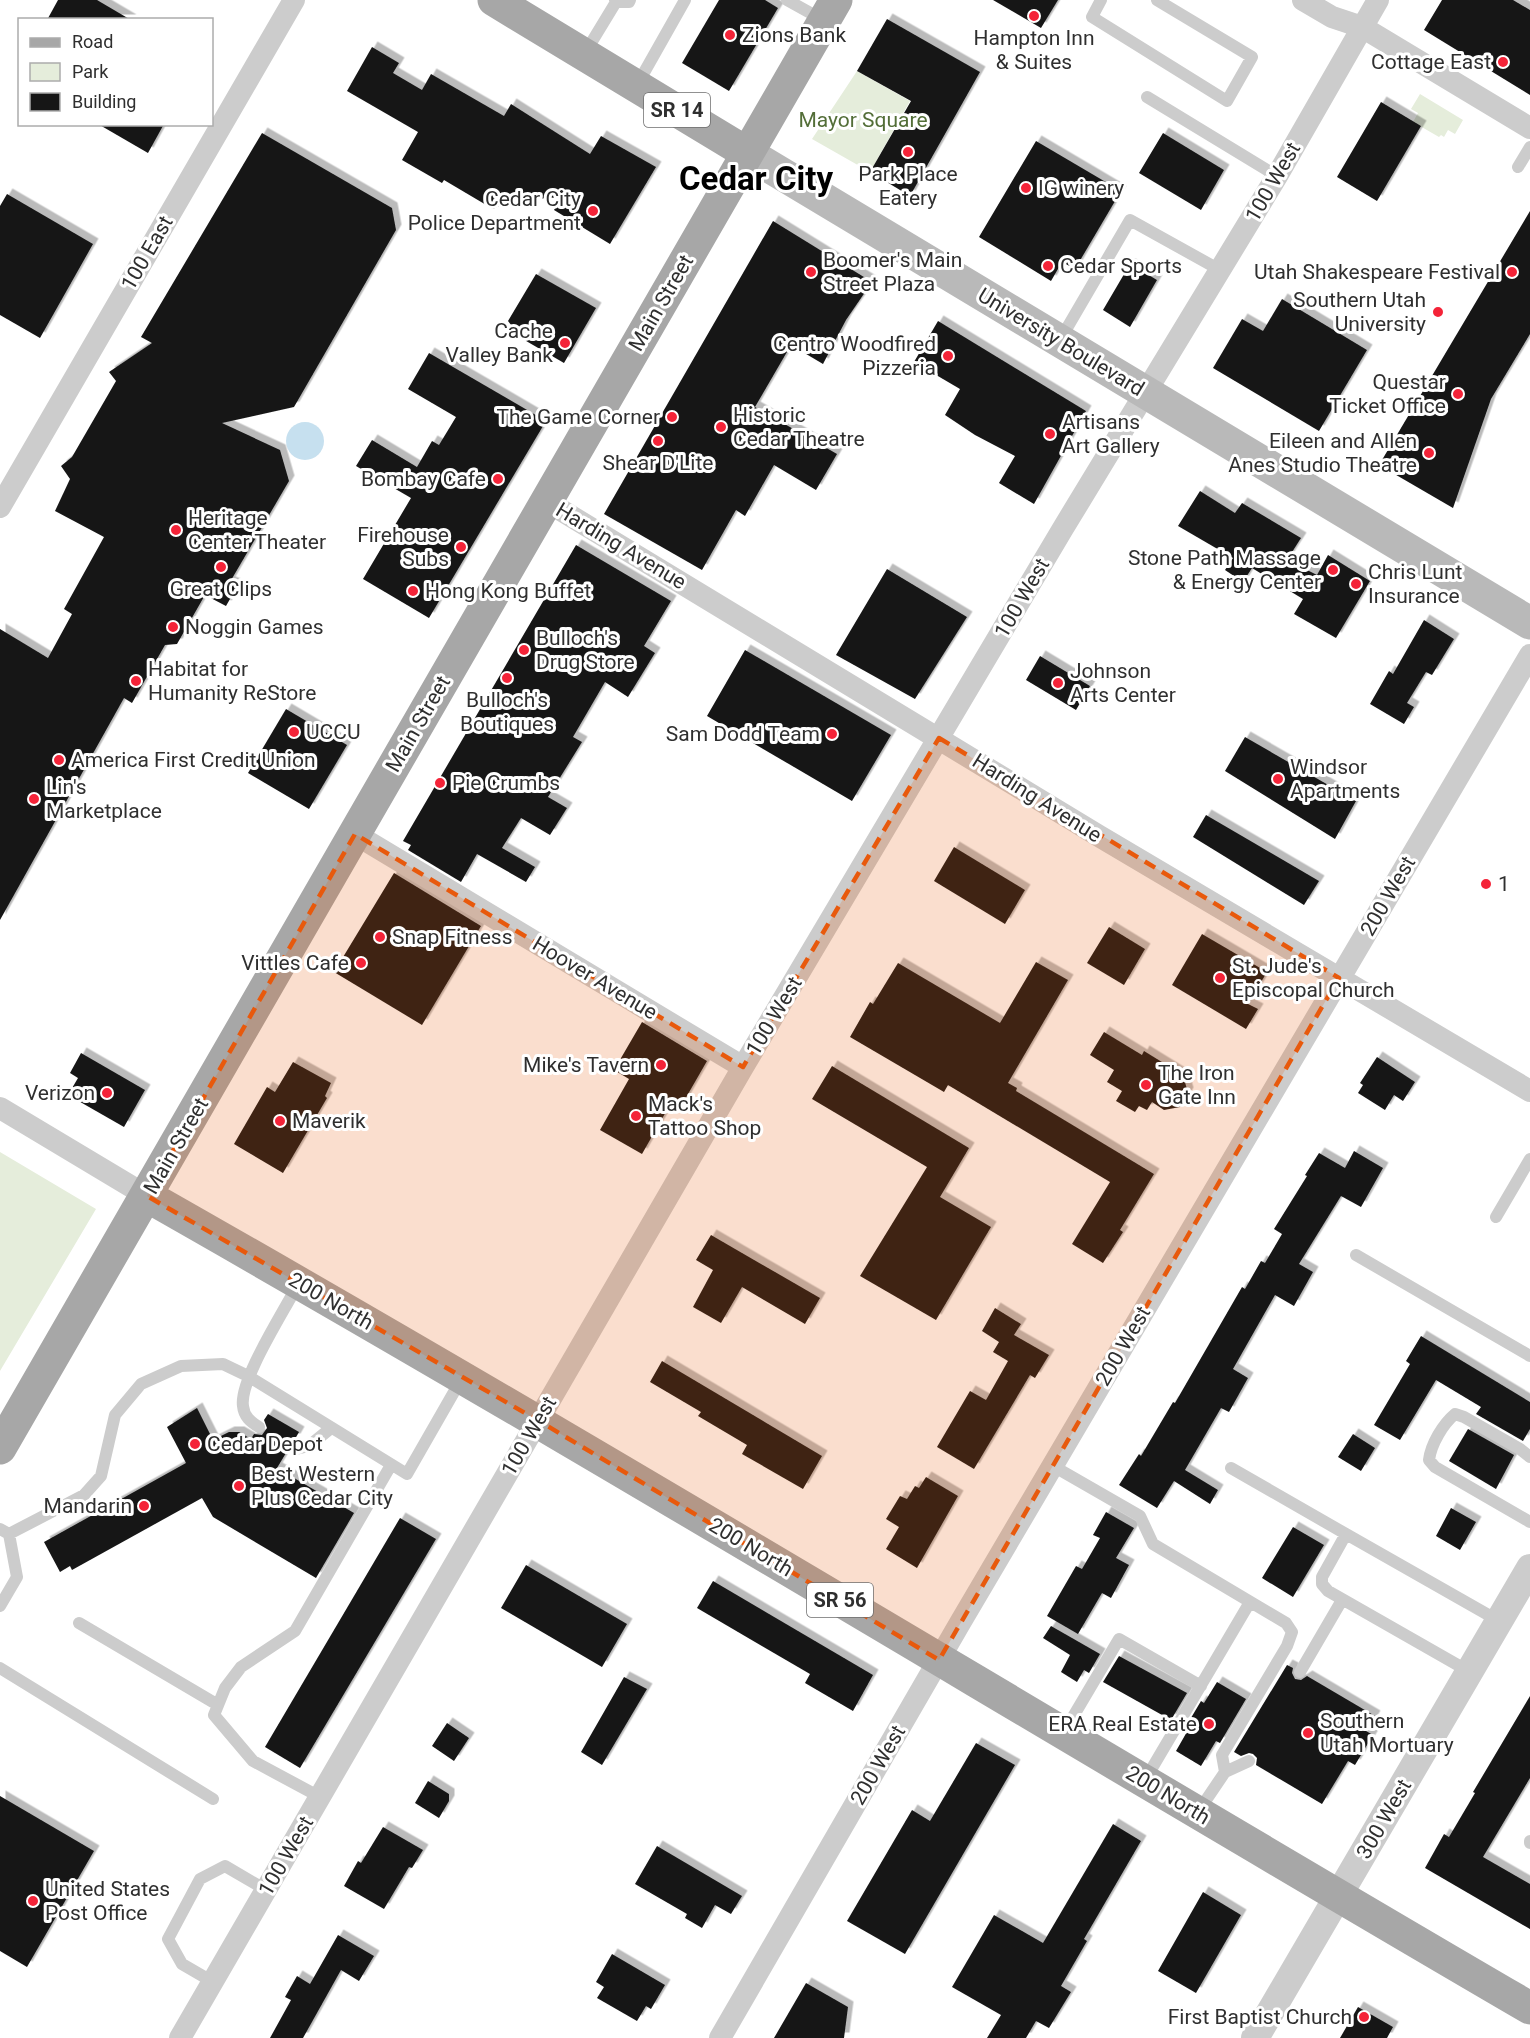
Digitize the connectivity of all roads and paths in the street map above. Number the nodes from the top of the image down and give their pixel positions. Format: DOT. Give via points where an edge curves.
graph roads {
  1 [pos="294,0"];
  2 [pos="494,0"];
  3 [pos="615,0"];
  4 [pos="630,0"];
  5 [pos="685,0"];
  6 [pos="787,0"];
  7 [pos="1101,0"];
  8 [pos="1156,0"];
  9 [pos="1303,0"];
  10 [pos="1378,0"];
  11 [pos="830,10"];
  12 [pos="1362,27"];
  13 [pos="584,55"];
  14 [pos="636,86"];
  15 [pos="1147,98"];
  16 [pos="1530,128"];
  17 [pos="1530,147"];
  18 [pos="747,153"];
  19 [pos="1518,167"];
  20 [pos="1277,176"];
  21 [pos="1220,270"];
  22 [pos="1060,341"];
  23 [pos="1146,393"];
  24 [pos="546,501"];
  25 [pos="0,507"];
  26 [pos="1530,623"];
  27 [pos="1530,655"];
  28 [pos="939,738"];
  29 [pos="355,834"];
  30 [pos="1339,978"];
  31 [pos="743,1067"];
  32 [pos="1530,1091"];
  33 [pos="0,1108"];
  34 [pos="1530,1159"];
  35 [pos="147,1196"];
  36 [pos="1496,1217"];
  37 [pos="1356,1255"];
  38 [pos="299,1283"];
  39 [pos="1530,1356"];
  40 [pos="248,1376"];
  41 [pos="463,1377"];
  42 [pos="538,1421"];
  43 [pos="259,1427"];
  44 [pos="331,1428"];
  45 [pos="291,1446"];
  46 [pos="0,1448"];
  47 [pos="1530,1457"];
  48 [pos="392,1465"];
  49 [pos="1053,1466"];
  50 [pos="1231,1468"];
  51 [pos="1530,1522"];
  52 [pos="5,1532"];
  53 [pos="1346,1534"];
  54 [pos="1528,1577"];
  55 [pos="1342,1600"];
  56 [pos="1250,1602"];
  57 [pos="0,1606"];
  58 [pos="1499,1622"];
  59 [pos="79,1623"];
  60 [pos="939,1659"];
  61 [pos="0,1668"];
  62 [pos="1299,1671"];
  63 [pos="1470,1672"];
  64 [pos="1201,1686"];
  65 [pos="218,1705"];
  66 [pos="1064,1733"];
  67 [pos="1249,1761"];
  68 [pos="1225,1772"];
  69 [pos="1144,1781"];
  70 [pos="320,1797"];
  71 [pos="213,1799"];
  72 [pos="1198,1813"];
  73 [pos="266,1890"];
  74 [pos="1338,1896"];
  75 [pos="213,1982"];
  76 [pos="1530,2008"];
  77 [pos="180,2038"];
  78 [pos="720,2038"];
  79 [pos="1255,2038"];
  1 -- 25 [label="street, 100 East"];
  2 -- 13 [label="main road, SR 14"];
  3 -- 4 [label="lane"];
  3 -- 13 [label="lane"];
  5 -- 14 [label="lane"];
  6 -- 11 [label="lane"];
  7 -- 8 [label="lane" via="1092,17 1227,101 1252,57"];
  9 -- 12 [label="street" via="1332,17"];
  10 -- 12 [label="street, 100 West"];
  11 -- 18 [label="main road, Main Street"];
  12 -- 16 [label="street"];
  12 -- 20 [label="street, 100 West"];
  13 -- 14 [label="main road, SR 14"];
  14 -- 18 [label="main road, SR 14"];
  15 -- 20 [label="lane"];
  17 -- 19 [label="lane"];
  18 -- 22 [label="main road, University Boulevard"];
  18 -- 24 [label="main road, Main Street"];
  20 -- 21 [label="street, 100 West"];
  21 -- 22 [label="lane" via="1130,220"];
  21 -- 23 [label="street, 100 West"];
  22 -- 23 [label="main road, University Boulevard"];
  23 -- 26 [label="main road, University Boulevard"];
  23 -- 28 [label="street, 100 West"];
  24 -- 28 [label="street, Harding Avenue"];
  24 -- 29 [label="main road, Main Street"];
  27 -- 30 [label="street, 200 West"];
  28 -- 30 [label="street, Harding Avenue"];
  28 -- 31 [label="street, 100 West"];
  29 -- 31 [label="street, Hoover Avenue"];
  29 -- 35 [label="main road, Main Street"];
  30 -- 32 [label="street, Harding Avenue"];
  30 -- 49 [label="street, 200 West"];
  31 -- 42 [label="street, 100 West"];
  33 -- 35 [label="street, 200 North"];
  34 -- 36 [label="lane"];
  35 -- 38 [label="main road, 200 North / SR 56"];
  35 -- 46 [label="main road, Main Street"];
  37 -- 39 [label="lane"];
  38 -- 40 [label="lane"];
  38 -- 41 [label="main road, 200 North / SR 56"];
  40 -- 43 [label="lane" via="242,1406 249,1421"];
  40 -- 44 [label="lane"];
  40 -- 52 [label="lane" via="223,1364 181,1366 141,1384 115,1415 101,1476 84,1495"];
  41 -- 42 [label="main road, 200 North / SR 56"];
  41 -- 48 [label="lane" via="406,1474"];
  42 -- 60 [label="main road, 200 North / SR 56"];
  42 -- 70 [label="street, 100 West"];
  44 -- 45 [label="lane" via="309,1446"];
  44 -- 48 [label="lane"];
  47 -- 51 [label="lane" via="1455,1414 1447,1421 1429,1460"];
  48 -- 65 [label="lane" via="295,1631 241,1667"];
  49 -- 56 [label="lane" via="1140,1516 1154,1544"];
  49 -- 60 [label="street, 200 West"];
  50 -- 53 [label="lane"];
  52 -- 57 [label="lane" via="17,1577"];
  53 -- 55 [label="lane" via="1322,1577 1328,1592"];
  53 -- 58 [label="lane"];
  54 -- 58 [label="street, 300 West"];
  55 -- 62 [label="lane"];
  55 -- 63 [label="lane"];
  56 -- 64 [label="lane"];
  56 -- 68 [label="lane" via="1286,1623 1292,1632 1222,1755"];
  58 -- 63 [label="street, 300 West"];
  59 -- 65 [label="lane"];
  60 -- 66 [label="main road, 200 North / SR 56"];
  60 -- 78 [label="street, 200 West"];
  61 -- 71 [label="lane"];
  63 -- 74 [label="street, 300 West"];
  64 -- 66 [label="lane" via="1119,1639"];
  64 -- 69 [label="lane"];
  65 -- 70 [label="lane" via="214,1715 253,1761"];
  66 -- 69 [label="main road, 200 North / SR 56"];
  67 -- 68 [label="lane"];
  68 -- 72 [label="lane"];
  69 -- 72 [label="main road, 200 North / SR 56"];
  70 -- 73 [label="street, 100 West"];
  72 -- 74 [label="main road, 200 North / SR 56"];
  73 -- 75 [label="street, 100 West"];
  73 -- 75 [label="lane" via="225,1866 200,1879 168,1939 182,1964"];
  74 -- 76 [label="main road, 200 North / SR 56"];
  74 -- 79 [label="street, 300 West"];
  75 -- 77 [label="street, 100 West"];
}
